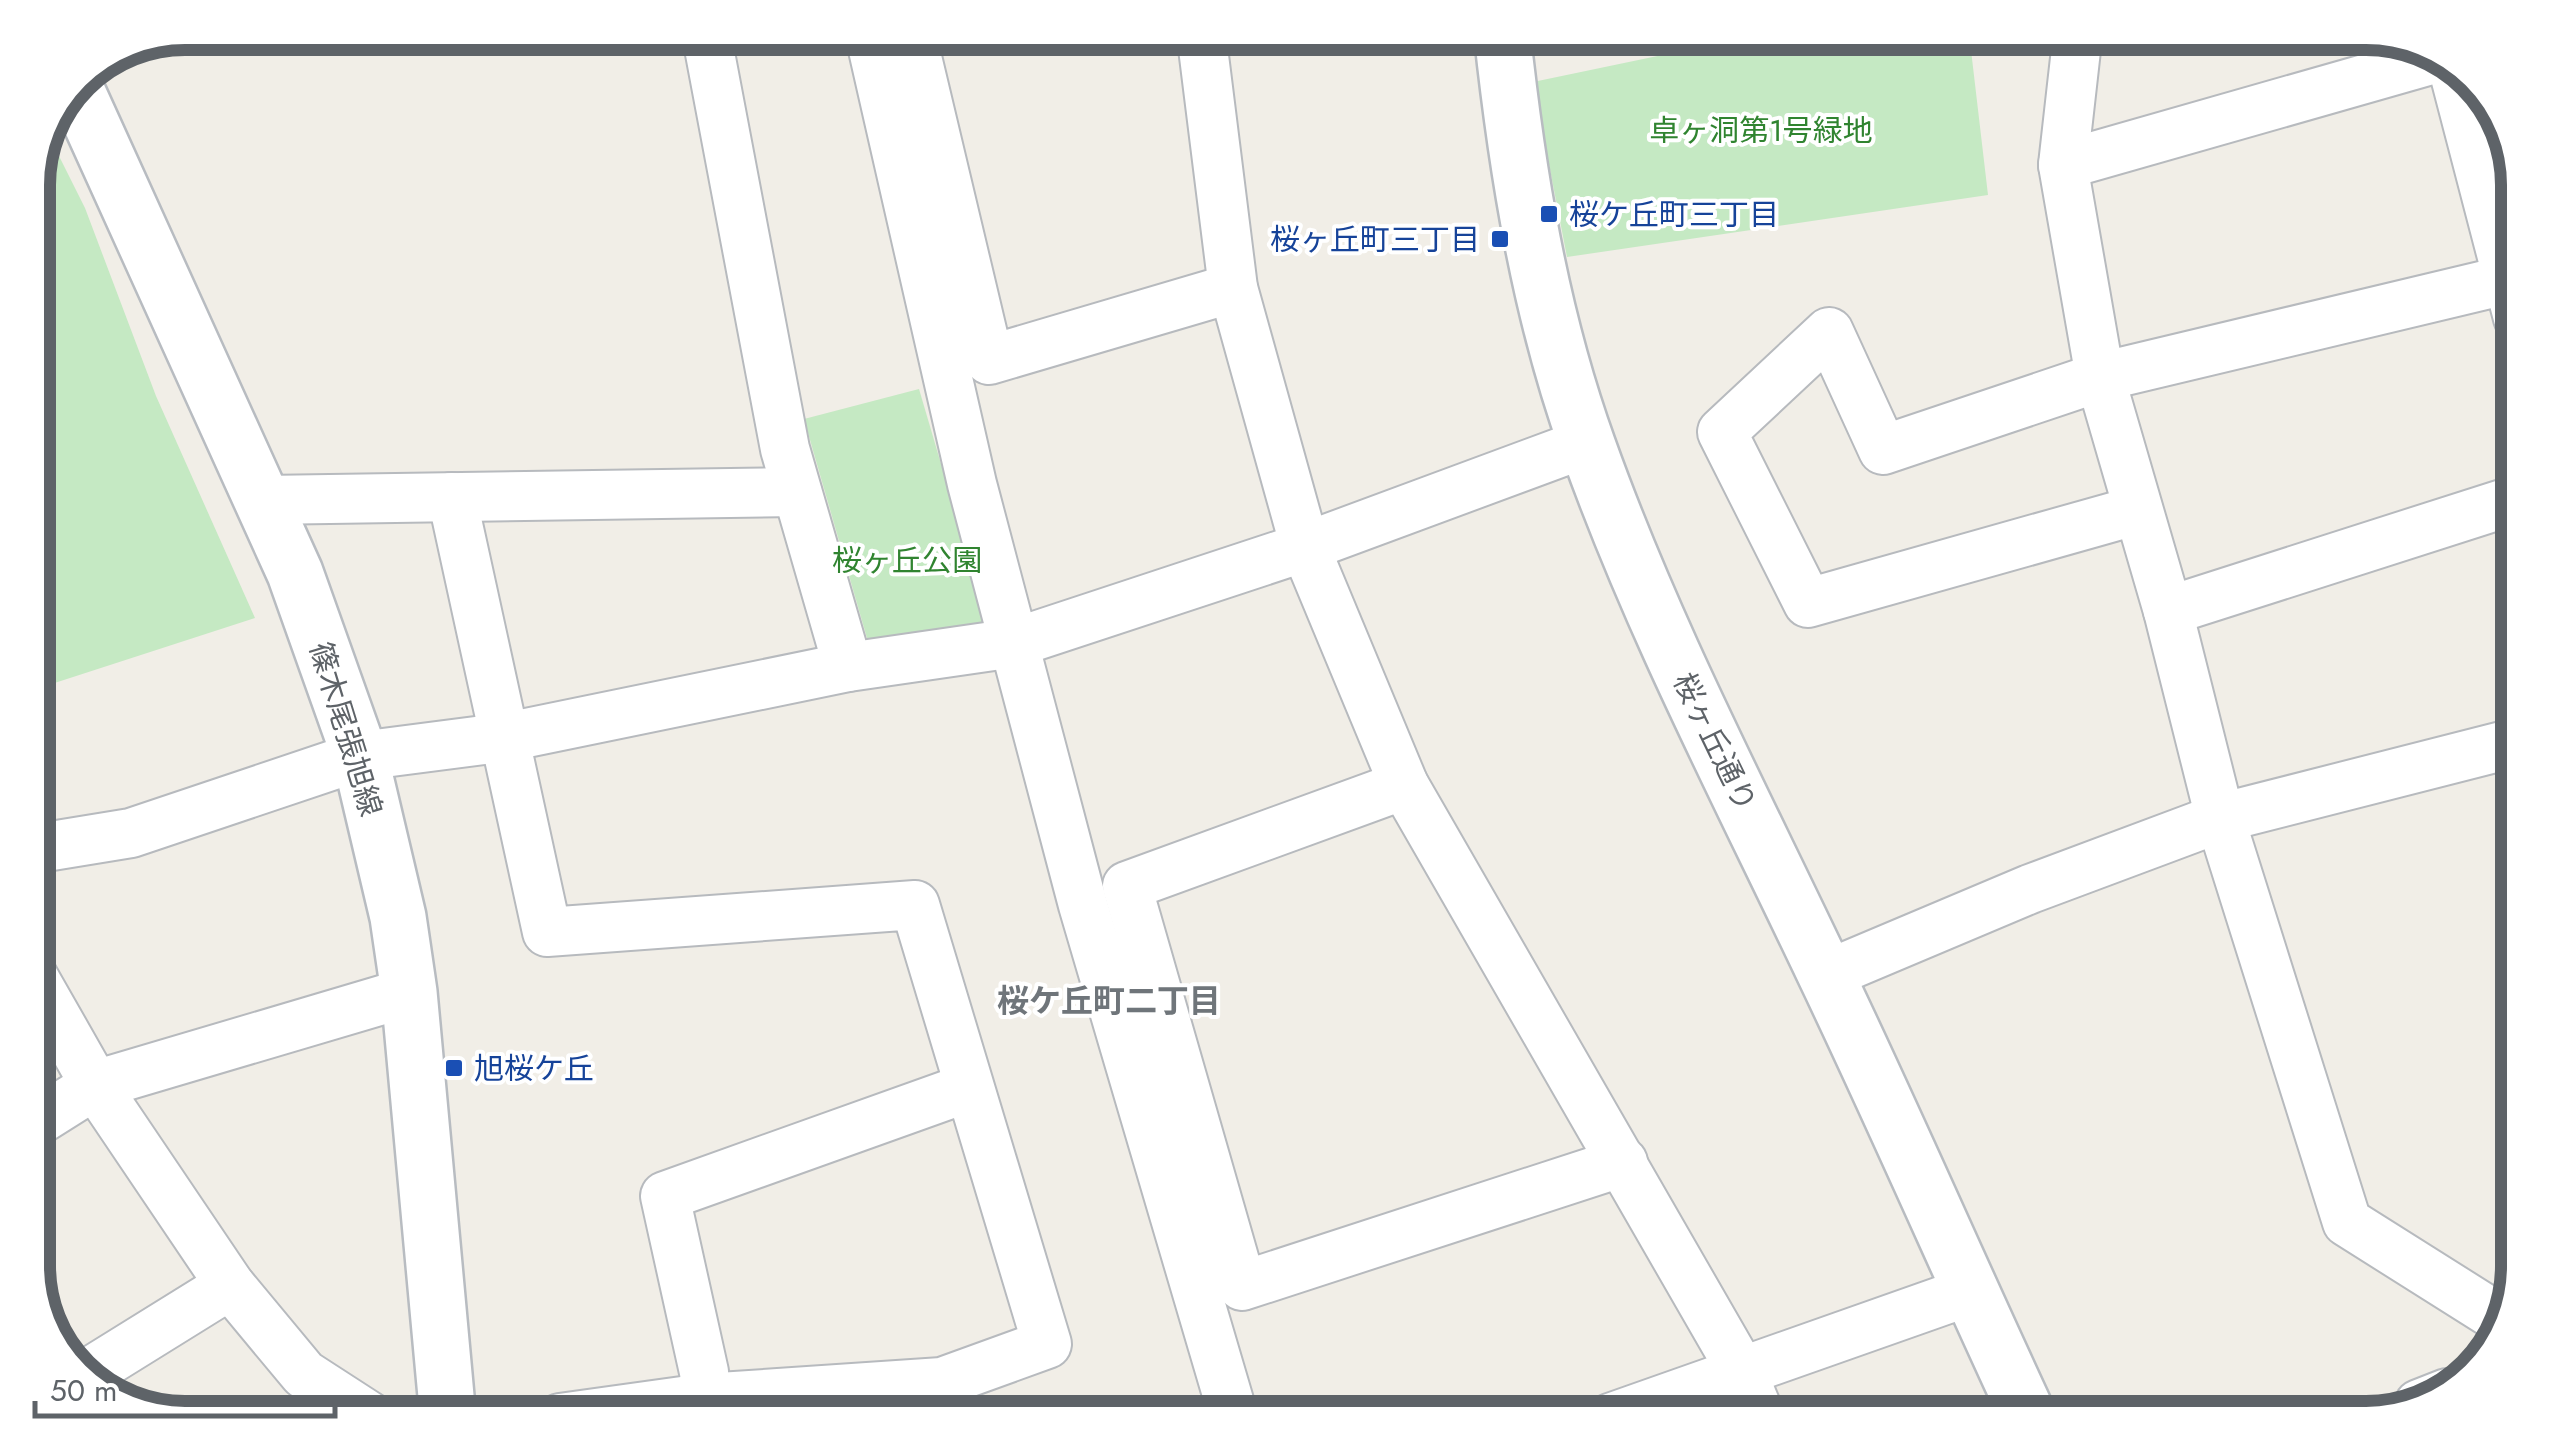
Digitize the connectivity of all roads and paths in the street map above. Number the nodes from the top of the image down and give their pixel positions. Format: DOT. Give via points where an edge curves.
graph roads {
  1 [pos="709,50"];
  2 [pos="873,50"];
  3 [pos="915,50"];
  4 [pos="1203,50"];
  5 [pos="1504,50"];
  6 [pos="2076,50"];
  7 [pos="2427,65"];
  8 [pos="2455,84"];
  9 [pos="81,100"];
  10 [pos="2062,165"];
  11 [pos="2501,258"];
  12 [pos="1234,288"];
  13 [pos="2501,301"];
  14 [pos="2100,378"];
  15 [pos="1586,443"];
  16 [pos="797,492"];
  17 [pos="452,497"];
  18 [pos="264,500"];
  19 [pos="2501,504"];
  20 [pos="2138,510"];
  21 [pos="1306,547"];
  22 [pos="2168,611"];
  23 [pos="1014,643"];
  24 [pos="848,667"];
  25 [pos="507,737"];
  26 [pos="2501,746"];
  27 [pos="360,756"];
  28 [pos="1404,784"];
  29 [pos="2220,818"];
  30 [pos="50,846"];
  31 [pos="1826,975"];
  32 [pos="409,992"];
  33 [pos="50,1006"];
  34 [pos="94,1085"];
  35 [pos="968,1088"];
  36 [pos="50,1113"];
  37 [pos="1623,1162"];
  38 [pos="230,1284"];
  39 [pos="1970,1290"];
  40 [pos="2493,1313"];
  41 [pos="97,1368"];
  42 [pos="1742,1372"];
  43 [pos="346,1401"];
  44 [pos="446,1401"];
  45 [pos="706,1401"];
  46 [pos="770,1401"];
  47 [pos="1229,1401"];
  48 [pos="1659,1401"];
  49 [pos="1754,1401"];
  50 [pos="2021,1401"];
  1 -- 16 [label="street"];
  2 -- 23 [label="street"];
  3 -- 12 [label="street" via="989,360"];
  4 -- 12 [label="street"];
  5 -- 15 [label="street, 桜ヶ丘通り" via="1545,301"];
  6 -- 10 [label="street"];
  7 -- 10 [label="street"];
  8 -- 11 [label="street"];
  9 -- 18 [label="street, 篠木尾張旭線"];
  10 -- 14 [label="street"];
  12 -- 21 [label="street"];
  13 -- 14 [label="street"];
  14 -- 20 [label="street"];
  14 -- 20 [label="street" via="1883,450 1829,332 1722,432 1808,603"];
  15 -- 21 [label="street"];
  15 -- 31 [label="street, 桜ヶ丘通り" via="1640,584"];
  16 -- 17 [label="street"];
  16 -- 24 [label="street"];
  17 -- 18 [label="street"];
  17 -- 25 [label="street"];
  18 -- 27 [label="street, 篠木尾張旭線"];
  19 -- 22 [label="street"];
  20 -- 22 [label="street"];
  21 -- 23 [label="street"];
  21 -- 28 [label="street"];
  22 -- 29 [label="street"];
  23 -- 24 [label="street"];
  23 -- 47 [label="street"];
  24 -- 25 [label="street"];
  25 -- 27 [label="street"];
  25 -- 35 [label="street" via="547,932 915,905"];
  26 -- 29 [label="street"];
  27 -- 30 [label="street" via="131,832"];
  27 -- 32 [label="street, 篠木尾張旭線"];
  28 -- 37 [label="street"];
  28 -- 37 [label="street" via="1127,886 1242,1286"];
  29 -- 31 [label="street"];
  29 -- 40 [label="street" via="2347,1222"];
  31 -- 39 [label="street, 桜ヶ丘通り"];
  32 -- 34 [label="street"];
  32 -- 44 [label="street, 篠木尾張旭線"];
  33 -- 34 [label="street"];
  34 -- 36 [label="street"];
  34 -- 38 [label="street"];
  35 -- 45 [label="street" via="664,1196"];
  35 -- 46 [label="street" via="1047,1344 942,1382"];
  37 -- 42 [label="street"];
  38 -- 41 [label="street"];
  38 -- 43 [label="street" via="304,1374"];
  39 -- 42 [label="street"];
  39 -- 50 [label="street, 桜ヶ丘通り"];
  42 -- 48 [label="street"];
  42 -- 49 [label="street"];
}
